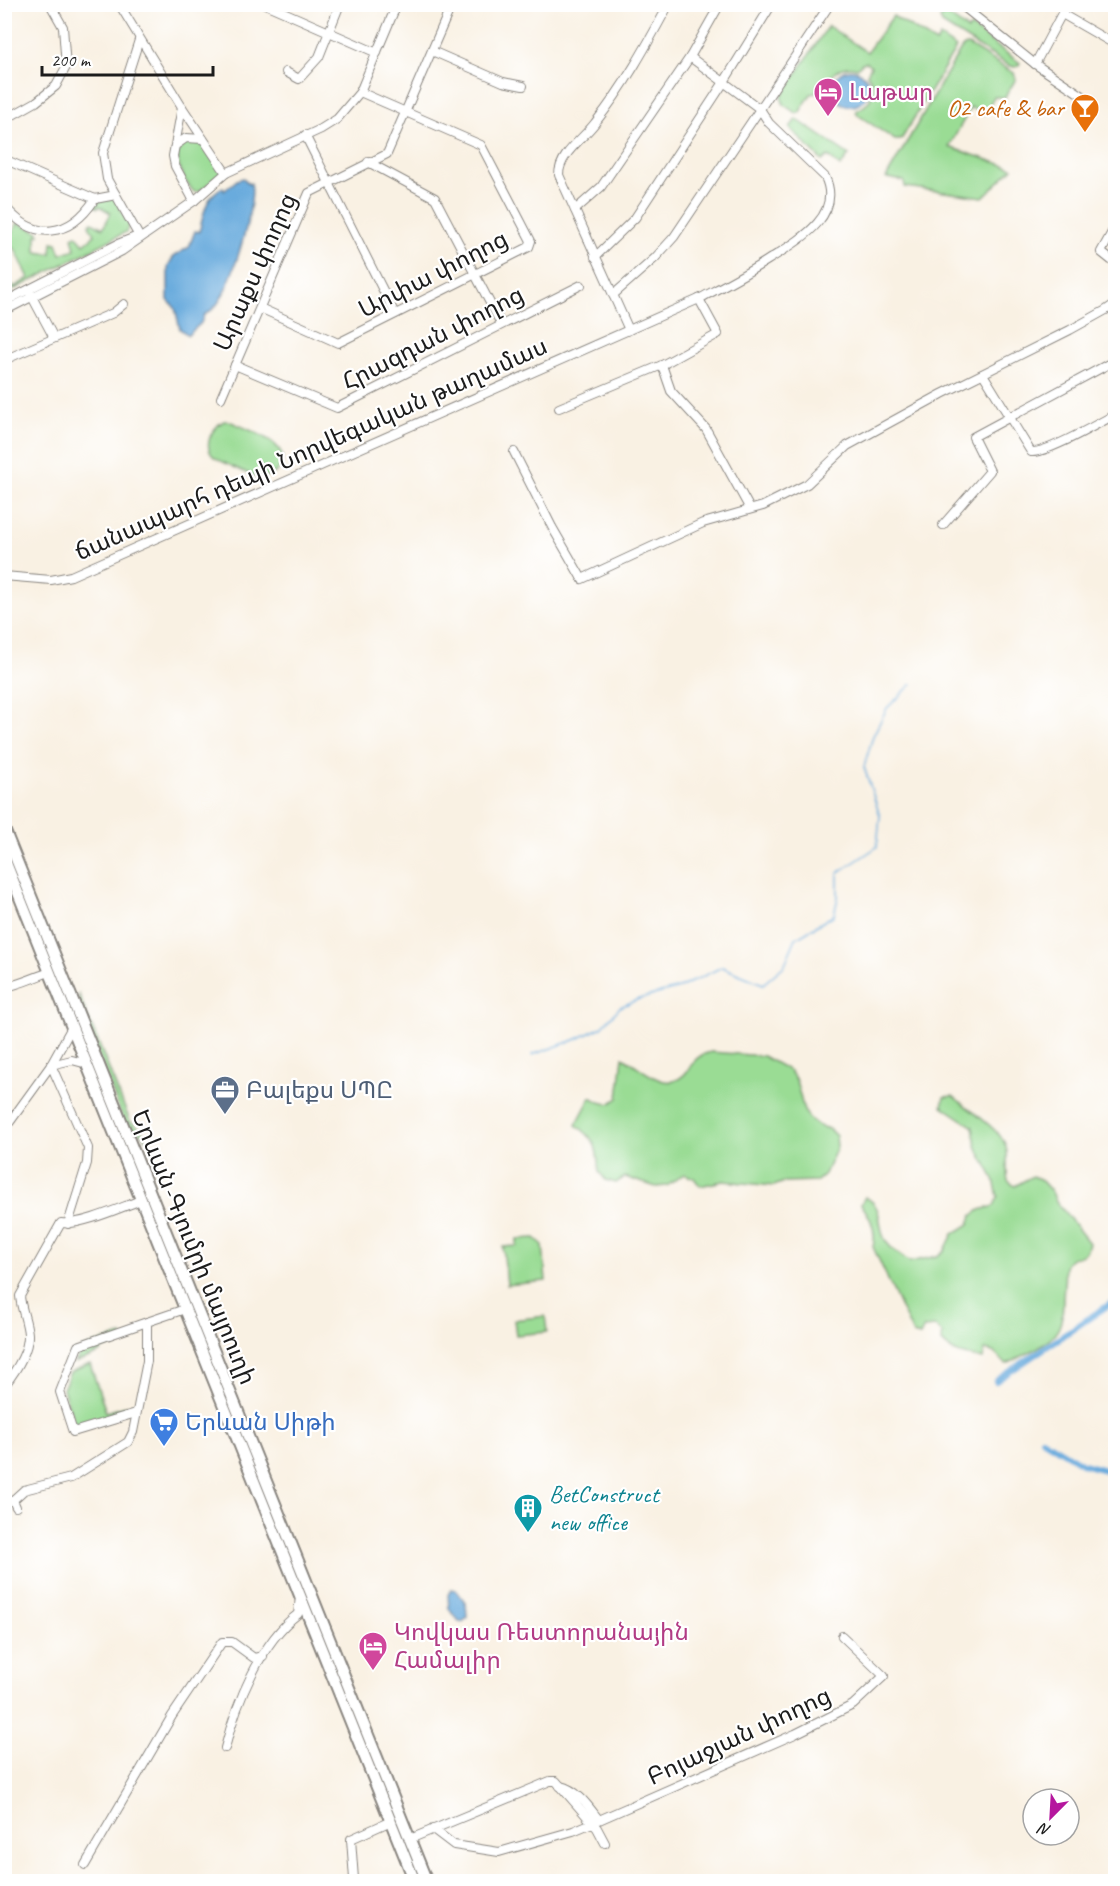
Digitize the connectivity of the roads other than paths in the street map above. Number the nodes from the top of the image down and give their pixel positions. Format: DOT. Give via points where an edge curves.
graph roads {
  1 [pos="50,4"];
  2 [pos="119,4"];
  3 [pos="265,4"];
  4 [pos="340,4"];
  5 [pos="397,4"];
  6 [pos="452,4"];
  7 [pos="669,4"];
  8 [pos="720,4"];
  9 [pos="772,4"];
  10 [pos="830,4"];
  11 [pos="960,4"];
  12 [pos="1067,4"];
  13 [pos="1062,14"];
  14 [pos="329,32"];
  15 [pos="139,40"];
  16 [pos="1116,45"];
  17 [pos="432,51"];
  18 [pos="377,53"];
  19 [pos="690,57"];
  20 [pos="1035,64"];
  21 [pos="286,72"];
  22 [pos="724,82"];
  23 [pos="524,86"];
  24 [pos="360,92"];
  25 [pos="1092,102"];
  26 [pos="182,107"];
  27 [pos="760,110"];
  28 [pos="406,112"];
  29 [pos="4,120"];
  30 [pos="305,135"];
  31 [pos="203,140"];
  32 [pos="176,145"];
  33 [pos="4,159"];
  34 [pos="368,162"];
  35 [pos="226,173"];
  36 [pos="328,183"];
  37 [pos="116,195"];
  38 [pos="95,199"];
  39 [pos="194,201"];
  40 [pos="4,205"];
  41 [pos="575,210"];
  42 [pos="1116,225"];
  43 [pos="141,236"];
  44 [pos="595,257"];
  45 [pos="1116,264"];
  46 [pos="476,274"];
  47 [pos="581,285"];
  48 [pos="4,287"];
  49 [pos="29,292"];
  50 [pos="613,295"];
  51 [pos="699,299"];
  52 [pos="8,300"];
  53 [pos="1116,303"];
  54 [pos="124,304"];
  55 [pos="260,308"];
  56 [pos="4,310"];
  57 [pos="395,314"];
  58 [pos="501,324"];
  59 [pos="629,330"];
  60 [pos="54,338"];
  61 [pos="4,360"];
  62 [pos="1116,360"];
  63 [pos="235,365"];
  64 [pos="662,365"];
  65 [pos="983,374"];
  66 [pos="221,398"];
  67 [pos="559,408"];
  68 [pos="1116,414"];
  69 [pos="1010,417"];
  70 [pos="514,452"];
  71 [pos="750,509"];
  72 [pos="943,525"];
  73 [pos="4,576"];
  74 [pos="4,829"];
  75 [pos="4,858"];
  76 [pos="7,872"];
  77 [pos="50,972"];
  78 [pos="4,987"];
  79 [pos="72,1027"];
  80 [pos="87,1064"];
  81 [pos="51,1065"];
  82 [pos="4,1130"];
  83 [pos="141,1200"];
  84 [pos="68,1224"];
  85 [pos="189,1309"];
  86 [pos="147,1322"];
  87 [pos="4,1386"];
  88 [pos="136,1413"];
  89 [pos="16,1507"];
  90 [pos="300,1596"];
  91 [pos="842,1636"];
  92 [pos="263,1656"];
  93 [pos="225,1748"];
  94 [pos="560,1786"];
  95 [pos="391,1821"];
  96 [pos="592,1823"];
  97 [pos="433,1829"];
  98 [pos="410,1839"];
  99 [pos="605,1843"];
  100 [pos="85,1865"];
  101 [pos="350,1881"];
  102 [pos="415,1881"];
  103 [pos="427,1881"];
  1 -- 29 [label="street" via="63,27 66,67 56,86"];
  2 -- 15 [label="street"];
  3 -- 14 [label="street"];
  4 -- 14 [label="street"];
  5 -- 18 [label="street"];
  6 -- 17 [label="street, Արաքս փողոց"];
  7 -- 41 [label="street" via="596,123 563,158 559,175"];
  8 -- 19 [label="street"];
  9 -- 22 [label="street"];
  10 -- 27 [label="street"];
  11 -- 20 [label="street"];
  12 -- 13 [label="street"];
  13 -- 16 [label="street"];
  13 -- 20 [label="street"];
  14 -- 18 [label="street"];
  14 -- 21 [label="street" via="319,57 299,79"];
  15 -- 26 [label="street"];
  15 -- 37 [label="street" via="103,153 106,179"];
  17 -- 23 [label="street" via="503,82"];
  17 -- 28 [label="street, Արաքս փողոց"];
  18 -- 24 [label="street"];
  19 -- 22 [label="street, ճանապարհ դեպի Նորվեգական թաղամաս"];
  19 -- 41 [label="street" via="601,187"];
  20 -- 25 [label="street"];
  22 -- 27 [label="street, ճանապարհ դեպի Նորվեգական թաղամաս"];
  22 -- 44 [label="street" via="635,218"];
  24 -- 28 [label="street, Արփա փողոց"];
  24 -- 30 [label="street" via="337,119"];
  26 -- 31 [label="street"];
  26 -- 32 [label="street"];
  27 -- 50 [label="street" via="674,237"];
  27 -- 51 [label="street, ճանապարհ դեպի Նորվեգական թաղամաս" via="825,177 830,200 821,219 806,236"];
  28 -- 34 [label="street, Արաքս փողոց" via="387,154"];
  28 -- 46 [label="street, Արփա փողոց" via="481,145 531,242 529,247"];
  30 -- 35 [label="street"];
  30 -- 36 [label="street"];
  31 -- 32 [label="street" via="186,138"];
  31 -- 35 [label="street"];
  32 -- 39 [label="street" via="175,165"];
  33 -- 38 [label="street"];
  34 -- 36 [label="street, Արաքս փողոց"];
  34 -- 46 [label="street" via="435,198"];
  35 -- 39 [label="street"];
  36 -- 55 [label="street, Արաքս փողոց" via="309,193"];
  36 -- 57 [label="street"];
  37 -- 38 [label="street"];
  37 -- 43 [label="street"];
  38 -- 40 [label="street" via="76,222 54,230 30,227 14,218"];
  39 -- 43 [label="street"];
  41 -- 44 [label="street"];
  42 -- 45 [label="street" via="1101,252"];
  43 -- 49 [label="street" via="122,251"];
  44 -- 50 [label="street"];
  46 -- 57 [label="street, Արփա փողոց"];
  46 -- 58 [label="street"];
  47 -- 58 [label="street, Հրազդան փողոց"];
  48 -- 52 [label="street"];
  49 -- 52 [label="street"];
  49 -- 56 [label="street"];
  49 -- 60 [label="street"];
  50 -- 59 [label="street"];
  51 -- 59 [label="street, ճանապարհ դեպի Նորվեգական թաղամաս"];
  51 -- 64 [label="street" via="718,334"];
  53 -- 65 [label="street"];
  54 -- 60 [label="street" via="113,313"];
  55 -- 57 [label="street, Արփա փողոց" via="338,343"];
  55 -- 63 [label="street, Արաքս փողոց"];
  58 -- 63 [label="street, Հրազդան փողոց" via="337,408"];
  59 -- 73 [label="street, ճանապարհ դեպի Նորվեգական թաղամաս" via="71,576 51,580"];
  60 -- 61 [label="street"];
  62 -- 69 [label="street"];
  63 -- 66 [label="street, Արաքս փողոց"];
  64 -- 67 [label="street"];
  64 -- 71 [label="street" via="671,391 706,429"];
  65 -- 69 [label="street"];
  65 -- 71 [label="street" via="847,446 807,484"];
  68 -- 69 [label="street" via="1036,453 1031,452"];
  69 -- 72 [label="street" via="973,437 990,471"];
  70 -- 71 [label="street" via="582,579 703,523"];
  74 -- 85 [label="highway, Երևան-Գյումրի մայրուղի"];
  75 -- 76 [label="highway, Երևան-Գյումրի մայրուղի"];
  76 -- 77 [label="highway, Երևան-Գյումրի մայրուղի"];
  77 -- 78 [label="street"];
  77 -- 79 [label="highway, Երևան-Գյումրի մայրուղի"];
  79 -- 80 [label="highway, Երևան-Գյումրի մայրուղի"];
  79 -- 81 [label="street"];
  80 -- 81 [label="street" via="72,1060"];
  80 -- 83 [label="highway, Երևան-Գյումրի մայրուղի"];
  81 -- 82 [label="street"];
  81 -- 84 [label="street" via="87,1148 87,1163"];
  83 -- 84 [label="street"];
  83 -- 85 [label="highway, Երևան-Գյումրի մայրուղի"];
  84 -- 87 [label="street" via="61,1223 22,1290 26,1345"];
  85 -- 86 [label="street"];
  85 -- 90 [label="highway, Երևան-Գյումրի մայրուղի"];
  85 -- 98 [label="highway, Երևան-Գյումրի մայրուղի"];
  86 -- 88 [label="street" via="147,1361"];
  86 -- 88 [label="street" via="78,1346 60,1392 73,1432"];
  88 -- 89 [label="street" via="134,1432 128,1442 71,1478 24,1490 13,1500"];
  90 -- 92 [label="street" via="298,1614"];
  90 -- 95 [label="highway, Երևան-Գյումրի մայրուղի"];
  91 -- 94 [label="street, Բոյաջյան փողոց" via="884,1676 853,1705 600,1820 568,1787"];
  92 -- 93 [label="street" via="233,1718"];
  92 -- 100 [label="street" via="254,1658 232,1642 222,1642 172,1716"];
  94 -- 96 [label="street"];
  94 -- 97 [label="street" via="550,1781"];
  95 -- 101 [label="street" via="351,1839 354,1879"];
  95 -- 102 [label="highway, Երևան-Գյումրի մայրուղի"];
  96 -- 97 [label="street" via="499,1852 454,1845"];
  96 -- 99 [label="street"];
  97 -- 98 [label="street"];
  98 -- 103 [label="highway, Երևան-Գյումրի մայրուղի"];
}
